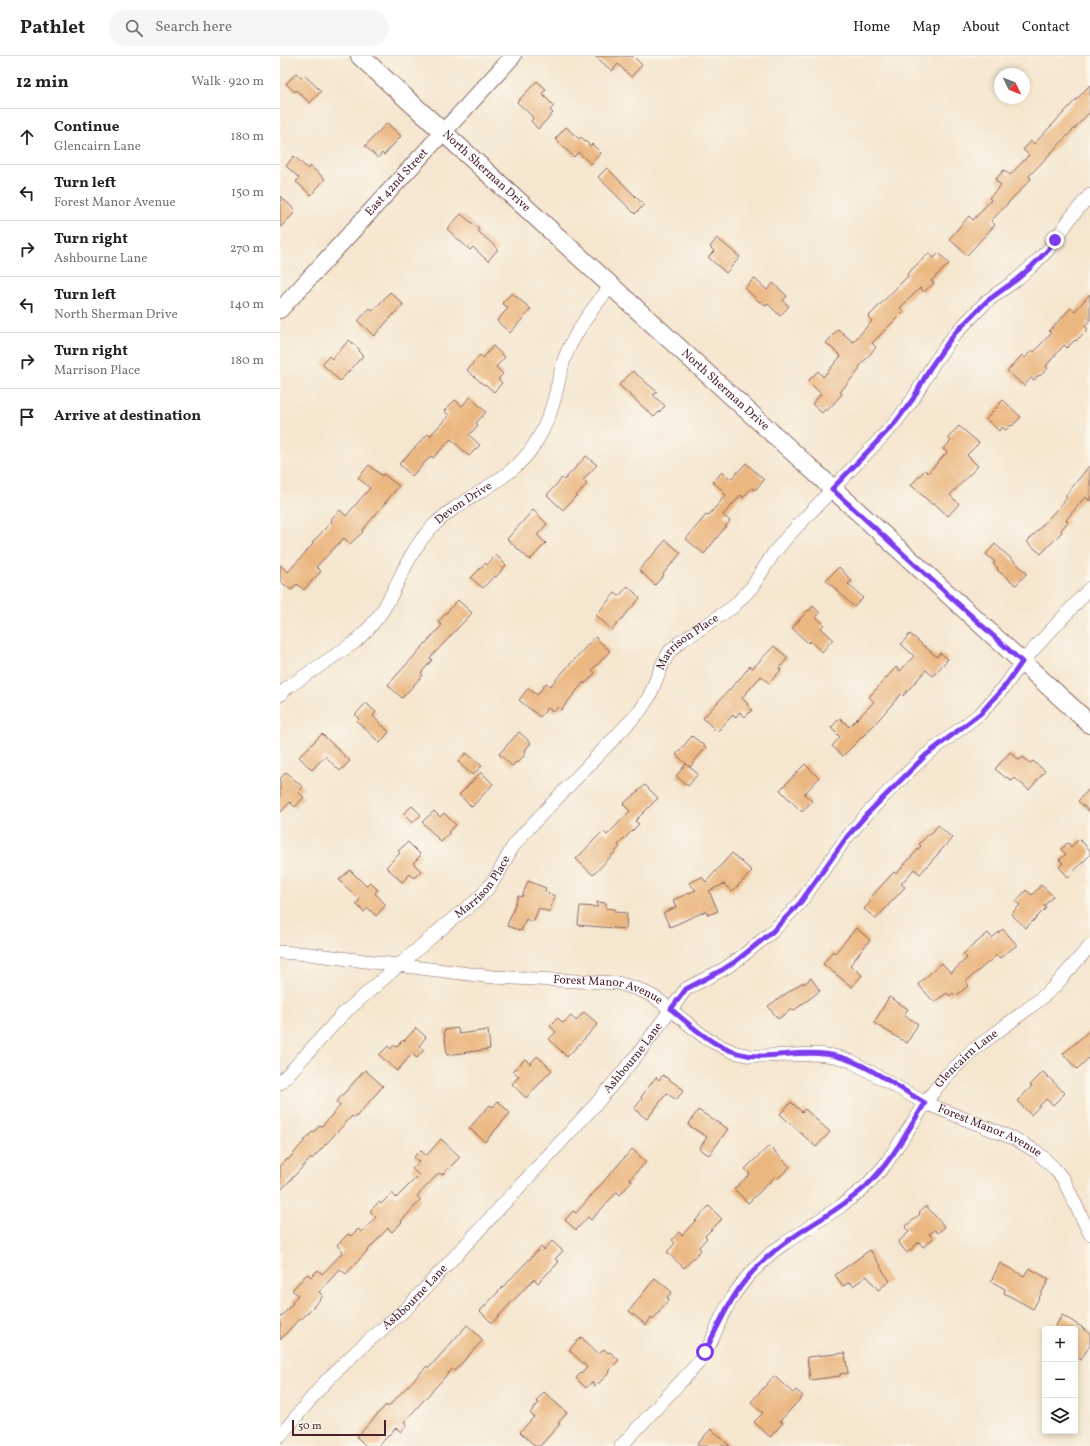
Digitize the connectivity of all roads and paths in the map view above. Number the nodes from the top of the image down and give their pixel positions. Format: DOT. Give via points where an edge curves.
graph roads {
  1 [pos="360,56"];
  2 [pos="513,56"];
  3 [pos="443,132"];
  4 [pos="1090,195"];
  5 [pos="611,286"];
  6 [pos="280,310"];
  7 [pos="832,489"];
  8 [pos="1090,588"];
  9 [pos="1022,662"];
  10 [pos="280,695"];
  11 [pos="1090,724"];
  12 [pos="1090,946"];
  13 [pos="280,952"];
  14 [pos="398,965"];
  15 [pos="671,1009"];
  16 [pos="280,1083"];
  17 [pos="925,1103"];
  18 [pos="1090,1234"];
  19 [pos="280,1436"];
  20 [pos="621,1446"];
  1 -- 3 [label="main road, North Sherman Drive"];
  2 -- 3 [label="street, East 42nd Street"];
  3 -- 5 [label="main road, North Sherman Drive"];
  3 -- 6 [label="street, East 42nd Street"];
  4 -- 7 [label="street, Marrison Place" via="1048,250 1016,280 987,301 954,334 895,423"];
  5 -- 7 [label="main road, North Sherman Drive"];
  5 -- 10 [label="street, Devon Drive" via="572,341 547,421 533,447 508,473 450,512 423,536 410,556 386,606 364,634"];
  7 -- 9 [label="main road, North Sherman Drive"];
  7 -- 14 [label="street, Marrison Place" via="788,536 752,587 733,607 670,651 640,711 523,834 488,888"];
  8 -- 9 [label="street, Ashbourne Lane"];
  9 -- 11 [label="main road, North Sherman Drive"];
  9 -- 15 [label="street, Ashbourne Lane" via="981,713 926,755 867,814 847,837 800,903 772,932 736,961 686,989"];
  12 -- 17 [label="street, Glencairn Lane" via="1054,987 954,1067"];
  13 -- 14 [label="street, Forest Manor Avenue"];
  14 -- 15 [label="street, Forest Manor Avenue" via="493,977 618,983 646,992"];
  14 -- 16 [label="street, Marrison Place" via="344,1013"];
  15 -- 17 [label="street, Forest Manor Avenue" via="707,1039 734,1052 751,1056 811,1053 840,1057"];
  15 -- 19 [label="street, Ashbourne Lane" via="596,1104 407,1308 325,1382"];
  17 -- 18 [label="street, Forest Manor Avenue" via="1015,1138 1039,1154 1063,1179"];
  17 -- 20 [label="street, Glencairn Lane" via="885,1165 865,1187 842,1206 776,1250 747,1277 733,1296 699,1362"];
}
